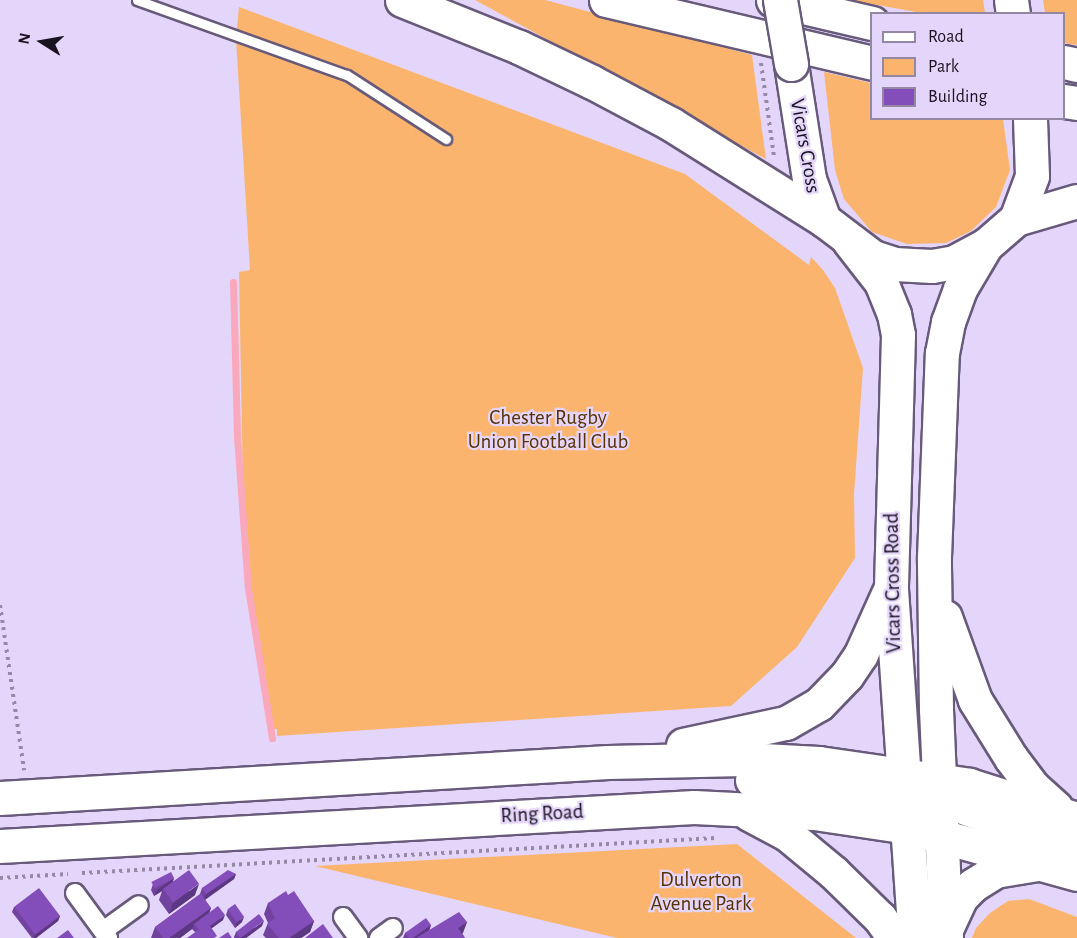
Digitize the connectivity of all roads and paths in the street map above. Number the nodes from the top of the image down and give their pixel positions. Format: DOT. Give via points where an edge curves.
graph roads {
  1 [pos="137,0"];
  2 [pos="402,0"];
  3 [pos="606,0"];
  4 [pos="773,0"];
  5 [pos="780,0"];
  6 [pos="870,23"];
  7 [pos="775,60"];
  8 [pos="870,63"];
  9 [pos="1030,120"];
  10 [pos="446,139"];
  11 [pos="765,182"];
  12 [pos="1077,201"];
  13 [pos="1016,219"];
  14 [pos="824,220"];
  15 [pos="849,241"];
  16 [pos="986,245"];
  17 [pos="934,556"];
  18 [pos="891,589"];
  19 [pos="0,605"];
  20 [pos="608,762"];
  21 [pos="939,790"];
  22 [pos="14,797"];
  23 [pos="905,804"];
  24 [pos="1068,815"];
  25 [pos="731,822"];
  26 [pos="942,835"];
  27 [pos="35,844"];
  28 [pos="0,846"];
  29 [pos="1077,849"];
  30 [pos="1044,863"];
  31 [pos="1077,874"];
  32 [pos="40,876"];
  33 [pos="0,878"];
  34 [pos="75,893"];
  35 [pos="139,905"];
  36 [pos="343,916"];
  37 [pos="105,934"];
  38 [pos="946,934"];
  39 [pos="358,938"];
  40 [pos="894,938"];
  41 [pos="915,938"];
  1 -- 10 [label="lane" via="347,75"];
  2 -- 11 [label="highway" via="519,47 592,82"];
  3 -- 8 [label="highway"];
  4 -- 6 [label="highway"];
  5 -- 7 [label="highway, Vicars Cross, bridge"];
  7 -- 11 [label="path" via="776,166"];
  7 -- 14 [label="highway, Vicars Cross"];
  9 -- 13 [label="highway, Vicars Cross" via="1032,176"];
  11 -- 14 [label="highway"];
  12 -- 13 [label="highway"];
  13 -- 16 [label="highway, Vicars Cross"];
  14 -- 15 [label="highway, Vicars Cross"];
  15 -- 16 [label="highway, Vicars Cross" via="873,257 912,267 954,262"];
  15 -- 18 [label="highway, Vicars Cross Road" via="881,282 898,335"];
  16 -- 17 [label="highway, Vicars Cross Road" via="960,289 942,353"];
  17 -- 21 [label="highway, Vicars Cross Road"];
  17 -- 24 [label="highway" via="950,638 975,700 1033,787"];
  18 -- 20 [label="highway" via="876,625 847,675 803,715 765,729"];
  18 -- 23 [label="highway, Vicars Cross Road"];
  19 -- 22 [label="path"];
  20 -- 22 [label="highway, Ring Road"];
  20 -- 23 [label="highway, Ring Road" via="804,761"];
  21 -- 23 [label="highway, Ring Road"];
  21 -- 24 [label="highway, Ring Road" via="1000,792"];
  21 -- 26 [label="highway, Vicars Cross Road"];
  21 -- 29 [label="highway"];
  23 -- 25 [label="highway, Ring Road"];
  23 -- 26 [label="highway"];
  23 -- 41 [label="highway, Vicars Cross Road"];
  25 -- 27 [label="highway, Ring Road" via="668,806"];
  25 -- 32 [label="path"];
  25 -- 40 [label="highway" via="788,834 845,882"];
  26 -- 30 [label="highway"];
  26 -- 38 [label="highway, Vicars Cross Road"];
  27 -- 28 [label="highway, Ring Road"];
  27 -- 32 [label="path"];
  30 -- 31 [label="highway"];
  30 -- 38 [label="highway" via="1017,865 983,878 961,897"];
  32 -- 33 [label="path"];
  34 -- 37 [label="street"];
  35 -- 37 [label="street"];
  36 -- 39 [label="street"];
}
